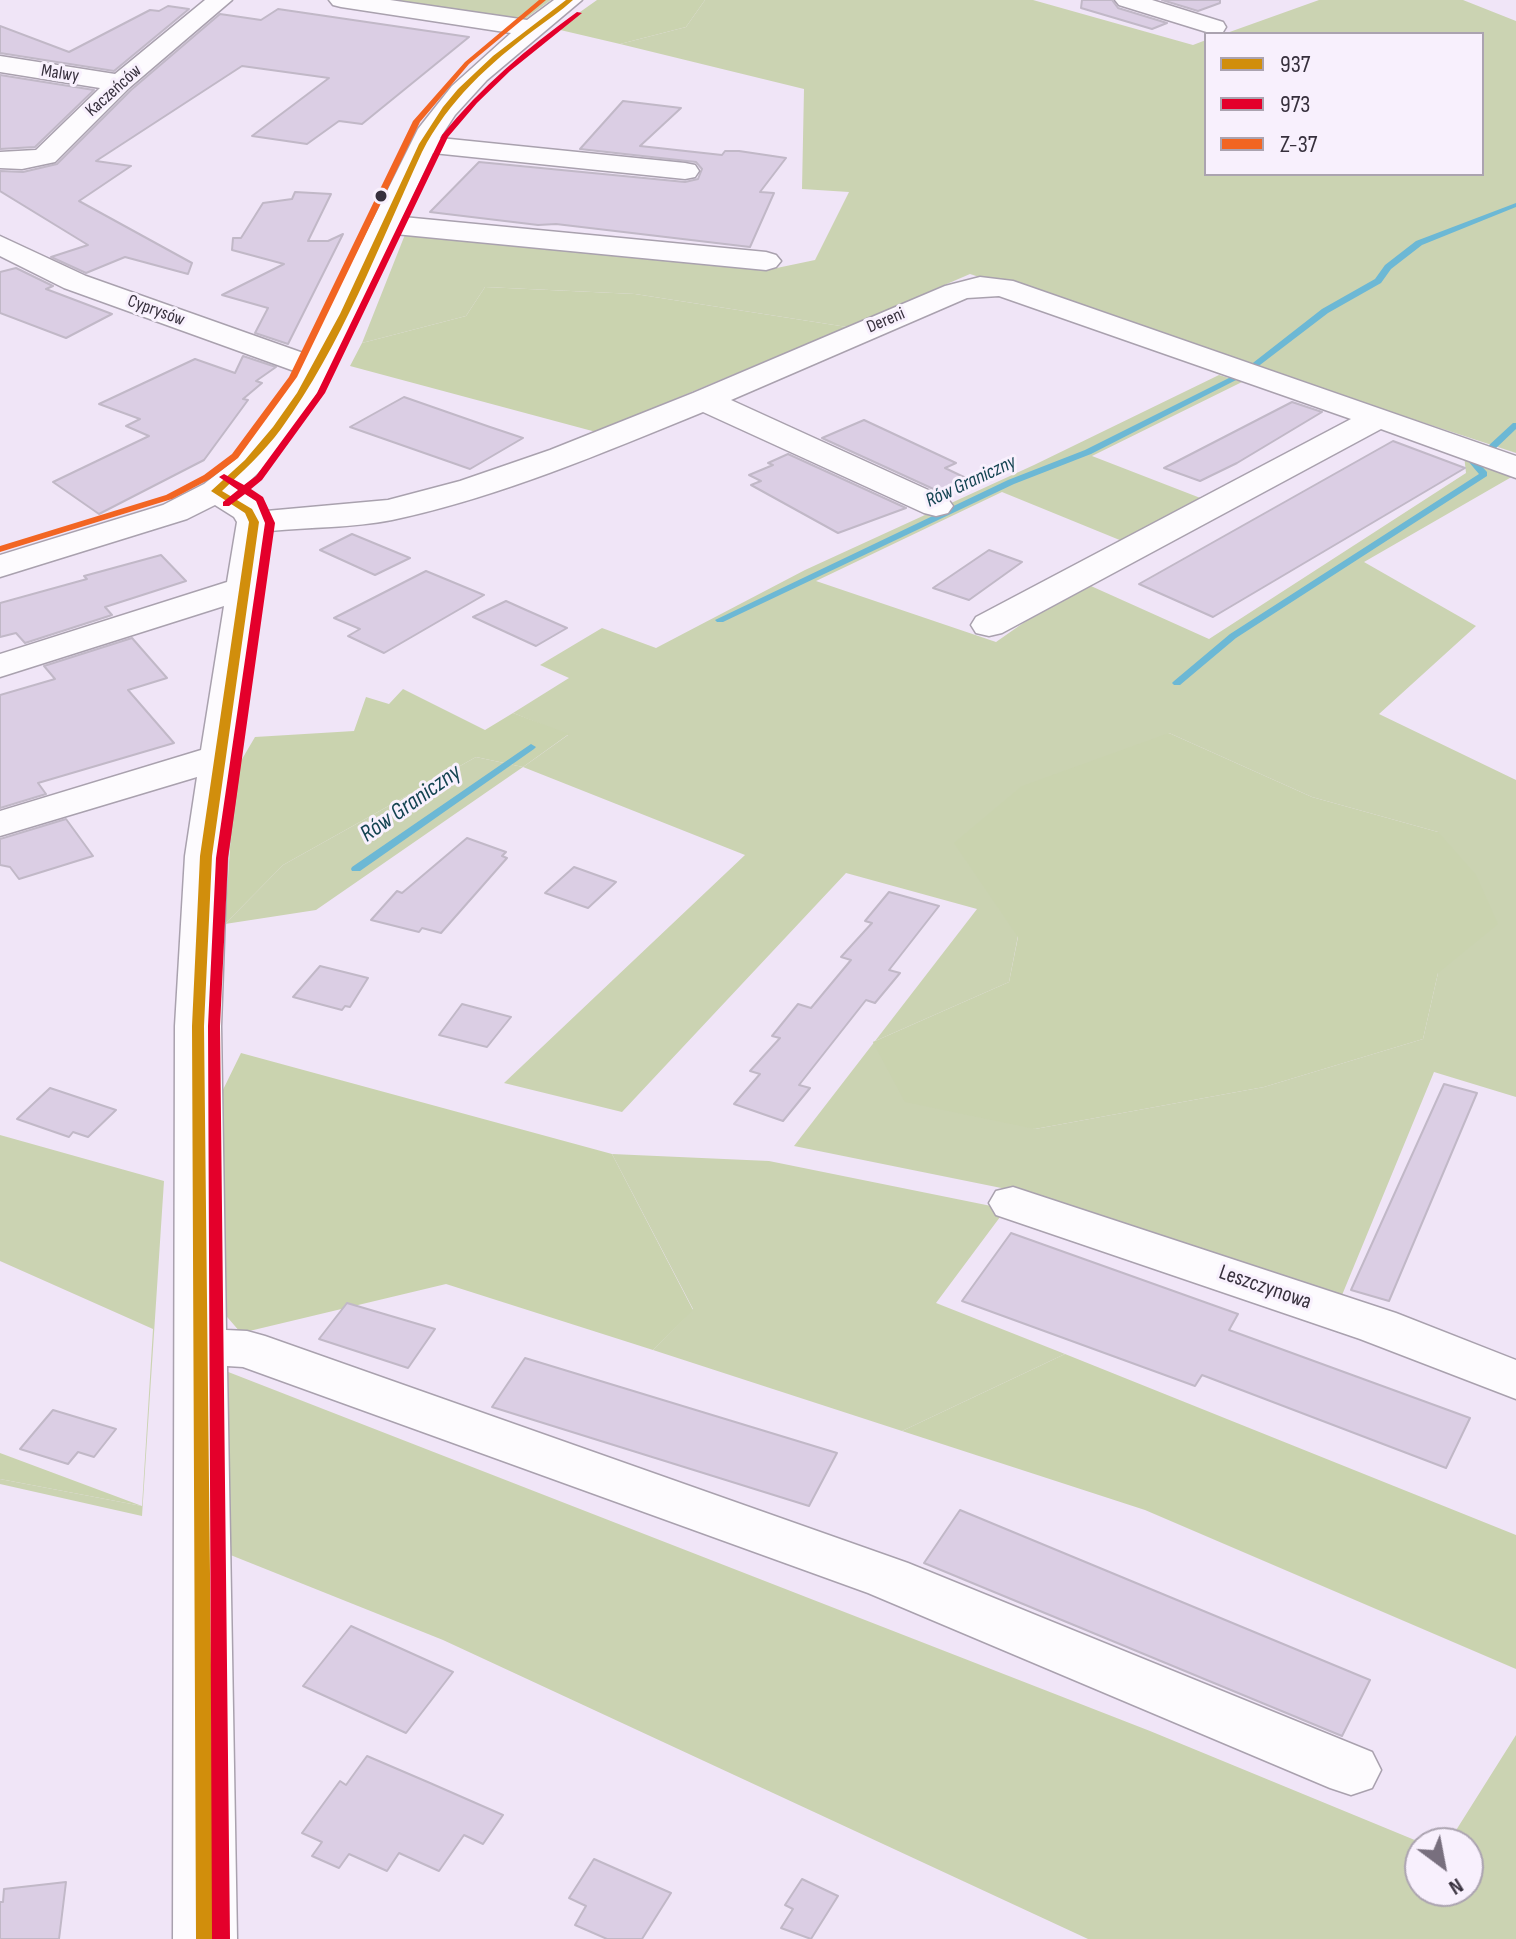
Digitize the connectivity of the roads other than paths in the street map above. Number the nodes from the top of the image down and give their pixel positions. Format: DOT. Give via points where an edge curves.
graph roads {
  1 [pos="220,0"];
  2 [pos="341,0"];
  3 [pos="570,0"];
  4 [pos="1127,0"];
  5 [pos="1214,27"];
  6 [pos="530,28"];
  7 [pos="0,64"];
  8 [pos="120,83"];
  9 [pos="423,144"];
  10 [pos="0,160"];
  11 [pos="685,171"];
  12 [pos="384,224"];
  13 [pos="0,245"];
  14 [pos="766,261"];
  15 [pos="315,368"];
  16 [pos="704,400"];
  17 [pos="1379,417"];
  18 [pos="1516,468"];
  19 [pos="216,491"];
  20 [pos="936,506"];
  21 [pos="254,522"];
  22 [pos="0,530"];
  23 [pos="16,561"];
  24 [pos="244,588"];
  25 [pos="989,625"];
  26 [pos="0,666"];
  27 [pos="217,758"];
  28 [pos="0,824"];
  29 [pos="1013,1203"];
  30 [pos="202,1347"];
  31 [pos="1516,1380"];
  32 [pos="1351,1770"];
  33 [pos="205,1939"];
  1 -- 8 [label="street, Kaczeńców"];
  2 -- 6 [label="street"];
  3 -- 6 [label="street"];
  4 -- 5 [label="street"];
  6 -- 9 [label="street" via="445,108"];
  7 -- 8 [label="street, Malwy"];
  8 -- 10 [label="street, Kaczeńców" via="45,156"];
  9 -- 11 [label="street"];
  9 -- 12 [label="street"];
  12 -- 14 [label="street"];
  12 -- 15 [label="street"];
  13 -- 15 [label="street, Cyprysów" via="75,282"];
  15 -- 19 [label="street" via="272,437 247,467"];
  16 -- 17 [label="street, Dereni" via="980,286 1002,287"];
  16 -- 20 [label="street"];
  16 -- 21 [label="street, Dereni" via="472,488 389,510"];
  17 -- 18 [label="street, Dereni"];
  17 -- 25 [label="street"];
  19 -- 21 [label="street" via="249,511"];
  19 -- 23 [label="street" via="140,525"];
  21 -- 24 [label="street"];
  22 -- 23 [label="street"];
  24 -- 26 [label="street"];
  24 -- 27 [label="street"];
  27 -- 28 [label="street"];
  27 -- 30 [label="street" via="206,856 198,1026"];
  29 -- 31 [label="street, Leszczynowa" via="1378,1326"];
  30 -- 32 [label="street" via="247,1349 888,1578"];
  30 -- 33 [label="street"];
}
